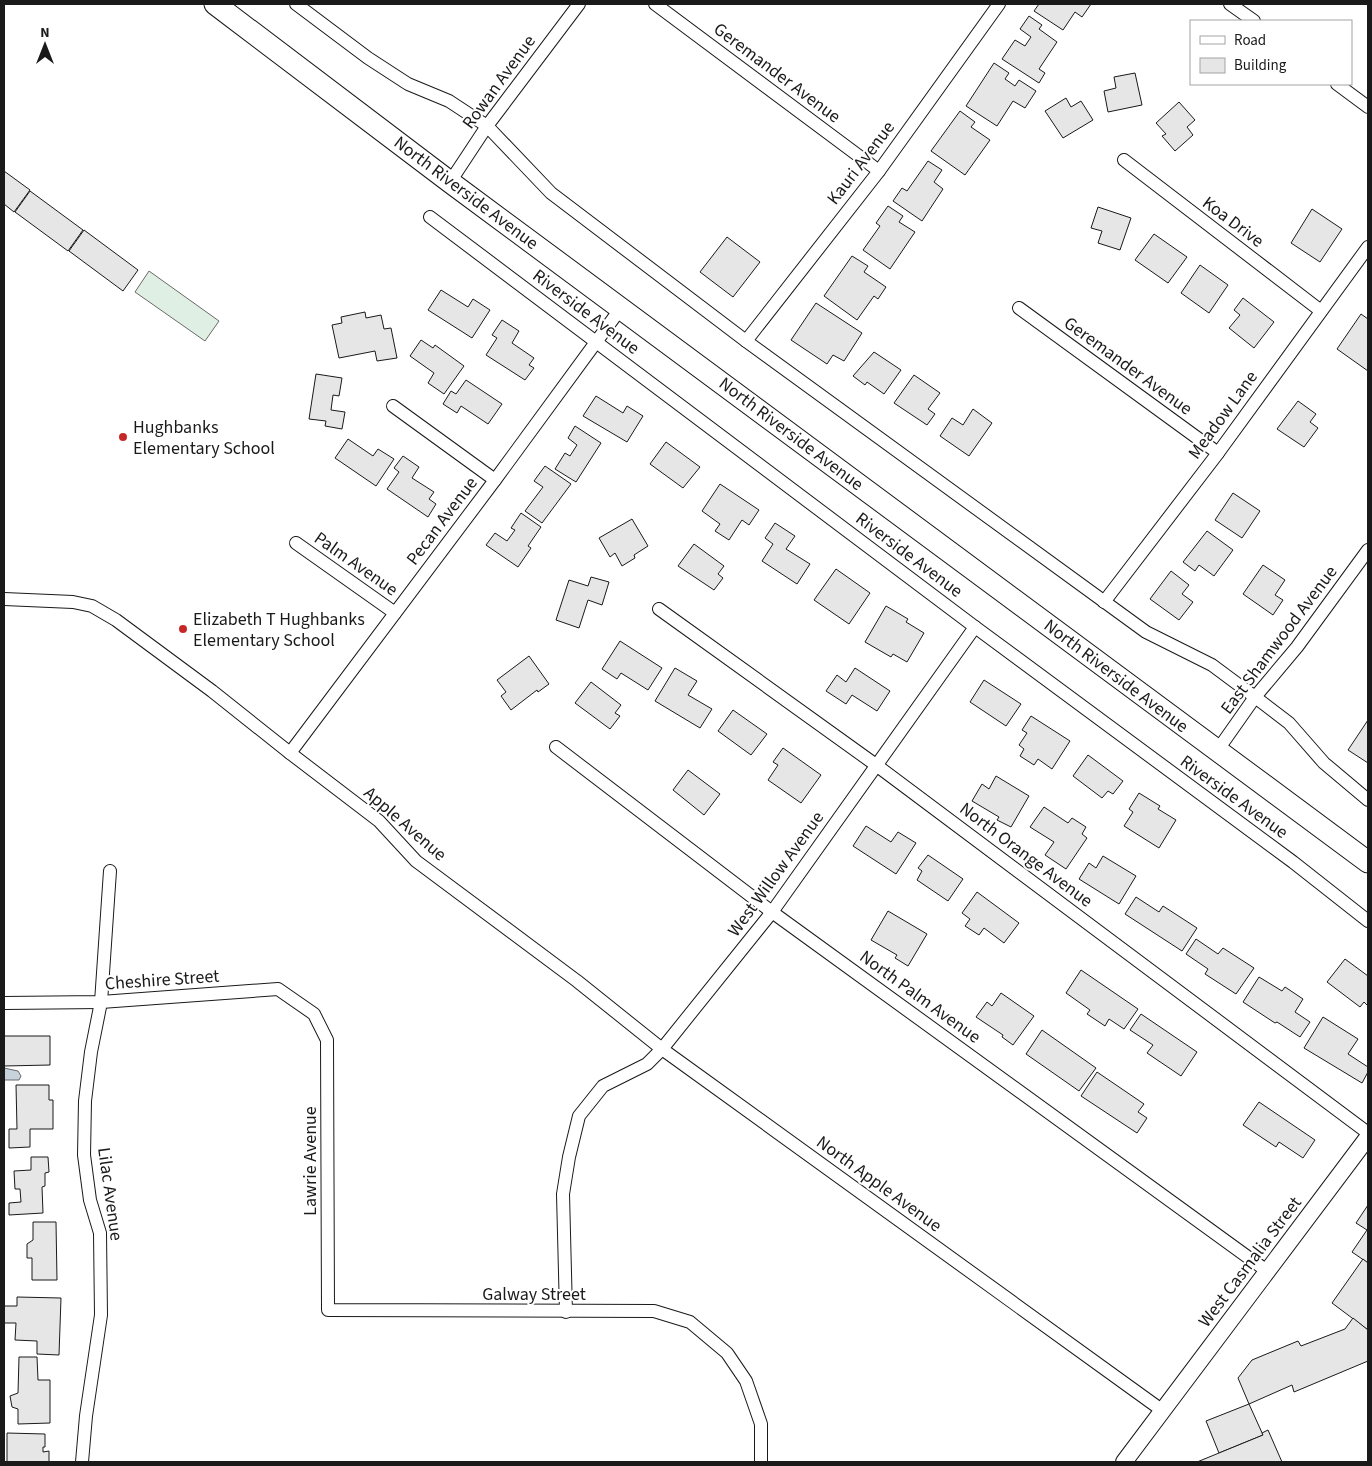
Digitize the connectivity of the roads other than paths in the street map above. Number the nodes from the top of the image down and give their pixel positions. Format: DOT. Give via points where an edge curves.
graph roads {
  1 [pos="215,4"];
  2 [pos="296,4"];
  3 [pos="579,4"];
  4 [pos="655,4"];
  5 [pos="999,4"];
  6 [pos="1230,4"];
  7 [pos="1253,20"];
  8 [pos="1338,85"];
  9 [pos="1368,107"];
  10 [pos="487,126"];
  11 [pos="1124,160"];
  12 [pos="878,171"];
  13 [pos="450,182"];
  14 [pos="430,217"];
  15 [pos="1368,247"];
  16 [pos="621,308"];
  17 [pos="1018,308"];
  18 [pos="1321,311"];
  19 [pos="746,341"];
  20 [pos="596,342"];
  21 [pos="393,406"];
  22 [pos="1218,453"];
  23 [pos="495,480"];
  24 [pos="296,543"];
  25 [pos="1368,550"];
  26 [pos="4,599"];
  27 [pos="1104,602"];
  28 [pos="659,608"];
  29 [pos="395,613"];
  30 [pos="975,627"];
  31 [pos="1255,696"];
  32 [pos="556,746"];
  33 [pos="1218,751"];
  34 [pos="290,753"];
  35 [pos="876,765"];
  36 [pos="1368,800"];
  37 [pos="1368,862"];
  38 [pos="110,871"];
  39 [pos="772,912"];
  40 [pos="1368,921"];
  41 [pos="577,981"];
  42 [pos="101,1002"];
  43 [pos="4,1004"];
  44 [pos="314,1014"];
  45 [pos="662,1049"];
  46 [pos="1368,1135"];
  47 [pos="1268,1271"];
  48 [pos="328,1310"];
  49 [pos="566,1312"];
  50 [pos="1163,1411"];
  51 [pos="82,1462"];
  52 [pos="761,1462"];
  53 [pos="1124,1462"];
  1 -- 13 [label="main road, North Riverside Avenue"];
  2 -- 10 [label="street" via="408,84 449,101"];
  3 -- 10 [label="street, Rowan Avenue"];
  4 -- 12 [label="street, Geremander Avenue"];
  5 -- 12 [label="street, Kauri Avenue"];
  6 -- 7 [label="street"];
  8 -- 9 [label="street"];
  10 -- 13 [label="street, Rowan Avenue"];
  10 -- 19 [label="street" via="551,193"];
  11 -- 18 [label="street, Koa Drive"];
  12 -- 19 [label="street, Kauri Avenue"];
  13 -- 16 [label="main road, North Riverside Avenue"];
  14 -- 20 [label="street, Riverside Avenue"];
  15 -- 18 [label="street, Meadow Lane"];
  16 -- 20 [label="street, Pecan Avenue"];
  16 -- 33 [label="main road, North Riverside Avenue"];
  17 -- 22 [label="street, Geremander Avenue"];
  18 -- 22 [label="street, Meadow Lane"];
  19 -- 27 [label="street"];
  20 -- 23 [label="street, Pecan Avenue"];
  20 -- 30 [label="street, Riverside Avenue"];
  21 -- 23 [label="street"];
  22 -- 27 [label="street, Meadow Lane"];
  23 -- 29 [label="street, Pecan Avenue"];
  24 -- 29 [label="street, Palm Avenue"];
  25 -- 31 [label="street, East Shamwood Avenue" via="1297,647"];
  26 -- 34 [label="street, Apple Avenue" via="92,606 212,691"];
  27 -- 31 [label="street" via="1146,632 1212,665"];
  28 -- 35 [label="street, North Orange Avenue"];
  29 -- 34 [label="street, Pecan Avenue"];
  30 -- 35 [label="street, West Willow Avenue"];
  30 -- 40 [label="street, Riverside Avenue"];
  31 -- 33 [label="street, East Shamwood Avenue"];
  31 -- 36 [label="street" via="1289,723 1324,763"];
  32 -- 39 [label="street, North Palm Avenue"];
  33 -- 37 [label="main road, North Riverside Avenue"];
  34 -- 41 [label="street, Apple Avenue" via="379,821 416,860"];
  35 -- 39 [label="street, West Willow Avenue"];
  35 -- 46 [label="street, North Orange Avenue"];
  38 -- 42 [label="street, Lilac Avenue"];
  39 -- 45 [label="street, West Willow Avenue"];
  39 -- 47 [label="street, North Palm Avenue"];
  41 -- 45 [label="street, North Apple Avenue"];
  42 -- 43 [label="street, Cheshire Street"];
  42 -- 44 [label="street, Cheshire Street" via="278,989"];
  42 -- 51 [label="street, Lilac Avenue" via="85,1102 84,1155 90,1200 100,1233 101,1314"];
  44 -- 48 [label="street, Lawrie Avenue" via="327,1040"];
  45 -- 49 [label="street, West Willow Avenue" via="647,1064 603,1086 579,1116 563,1194"];
  45 -- 50 [label="street, North Apple Avenue"];
  46 -- 47 [label="street, West Casmalia Street"];
  47 -- 50 [label="street, West Casmalia Street"];
  48 -- 49 [label="street, Galway Street"];
  49 -- 52 [label="street, Galway Street" via="654,1311 690,1322 727,1353 746,1381 761,1424"];
  50 -- 53 [label="street, West Casmalia Street"];
}
